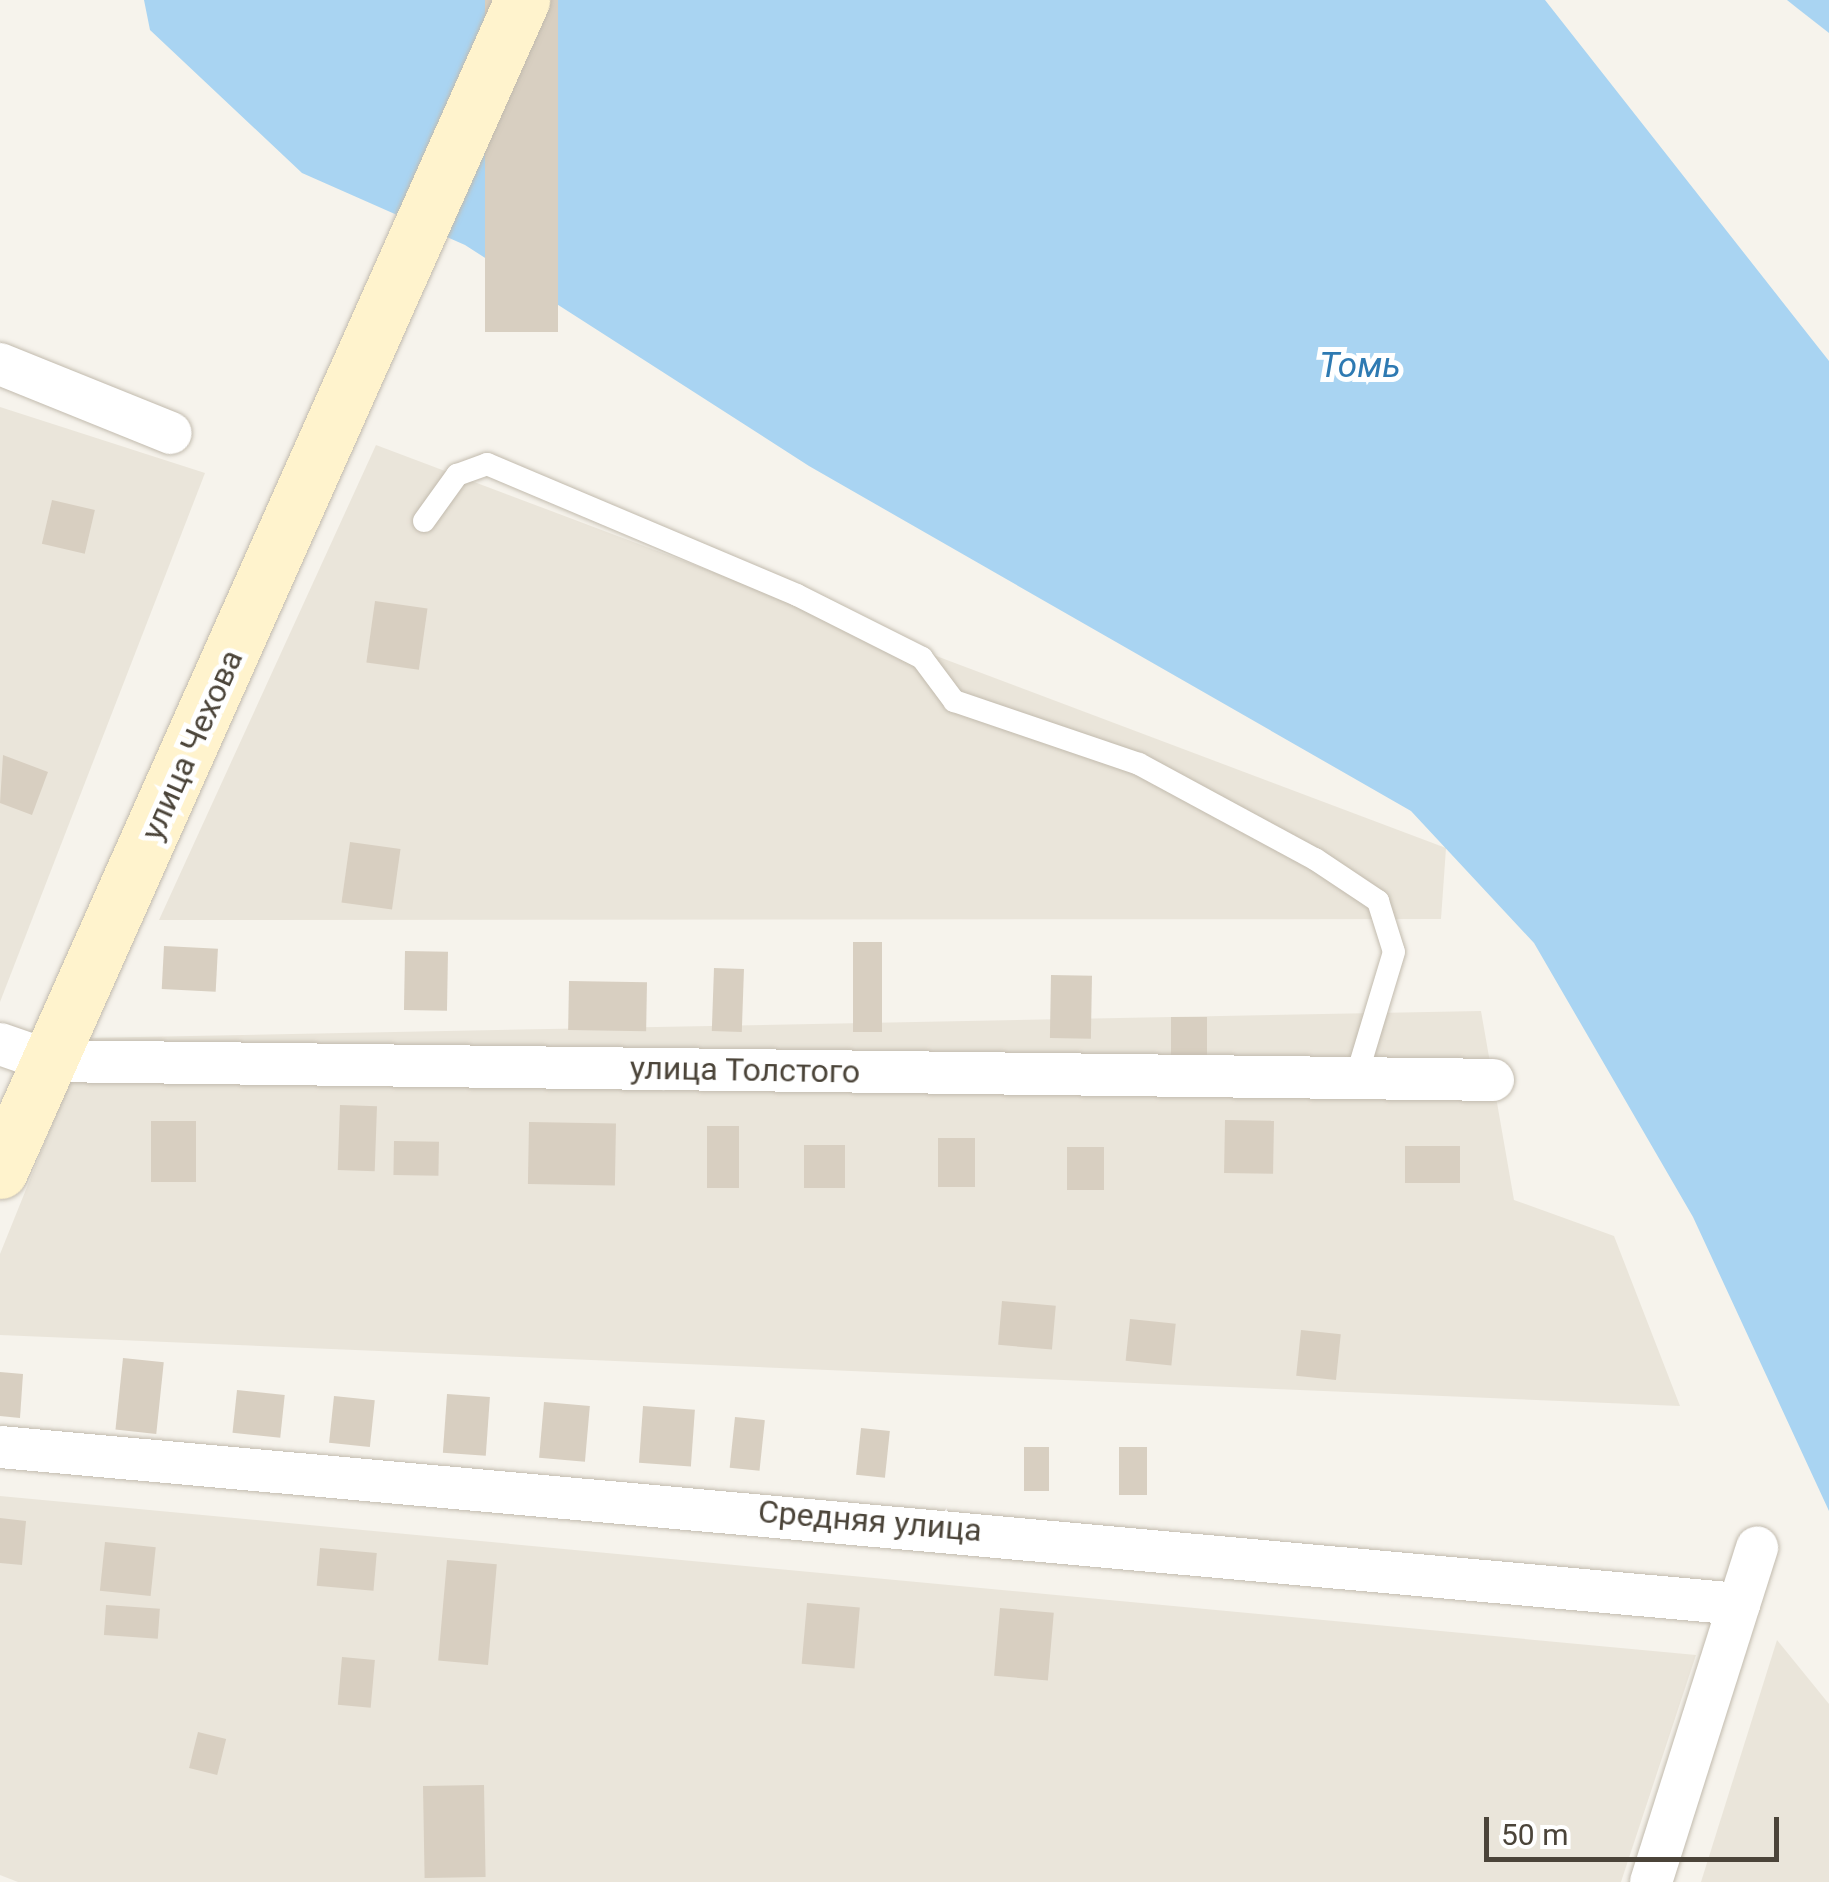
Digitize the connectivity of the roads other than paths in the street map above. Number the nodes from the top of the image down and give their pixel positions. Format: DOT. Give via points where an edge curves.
graph roads {
  1 [pos="522,0"];
  2 [pos="0,364"];
  3 [pos="171,433"];
  4 [pos="424,521"];
  5 [pos="25,1052"];
  6 [pos="1356,1078"];
  7 [pos="1493,1080"];
  8 [pos="0,1171"];
  9 [pos="0,1448"];
  10 [pos="1757,1546"];
  11 [pos="1739,1604"];
  12 [pos="1651,1882"];
  1 -- 5 [label="main road, улица Чехова" via="384,318"];
  2 -- 3 [label="street"];
  4 -- 6 [label="lane" via="457,475 487,464 798,596 922,658 954,701 1140,764 1315,859 1378,901 1394,952"];
  5 -- 6 [label="street, улица Толстого"];
  5 -- 8 [label="main road, улица Чехова"];
  6 -- 7 [label="street, улица Толстого"];
  9 -- 11 [label="street, Средняя улица"];
  10 -- 11 [label="street"];
  11 -- 12 [label="street"];
}
